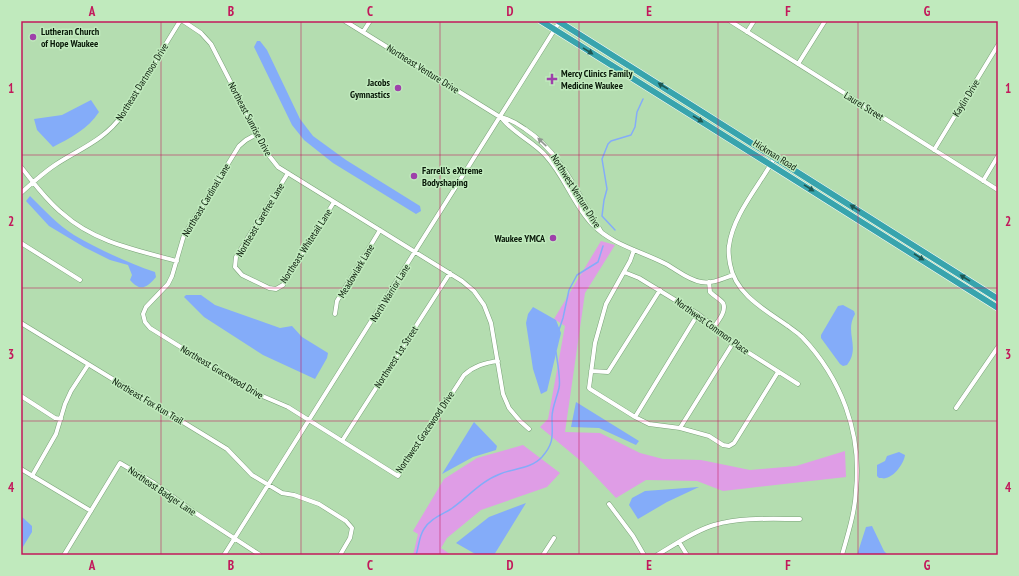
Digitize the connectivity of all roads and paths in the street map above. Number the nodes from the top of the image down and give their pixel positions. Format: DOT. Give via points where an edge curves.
graph roads {
  1 [pos="182,21"];
  2 [pos="345,21"];
  3 [pos="370,21"];
  4 [pos="541,21"];
  5 [pos="559,21"];
  6 [pos="730,21"];
  7 [pos="754,21"];
  8 [pos="825,21"];
  9 [pos="555,30"];
  10 [pos="363,32"];
  11 [pos="747,32"];
  12 [pos="998,45"];
  13 [pos="798,64"];
  14 [pos="500,117"];
  15 [pos="258,134"];
  16 [pos="934,150"];
  17 [pos="998,156"];
  18 [pos="775,157"];
  19 [pos="771,164"];
  20 [pos="21,168"];
  21 [pos="288,173"];
  22 [pos="33,181"];
  23 [pos="983,181"];
  24 [pos="998,190"];
  25 [pos="21,193"];
  26 [pos="334,202"];
  27 [pos="380,230"];
  28 [pos="602,233"];
  29 [pos="21,243"];
  30 [pos="634,250"];
  31 [pos="416,252"];
  32 [pos="177,261"];
  33 [pos="624,272"];
  34 [pos="450,273"];
  35 [pos="733,275"];
  36 [pos="80,280"];
  37 [pos="254,281"];
  38 [pos="709,282"];
  39 [pos="660,290"];
  40 [pos="998,299"];
  41 [pos="998,308"];
  42 [pos="143,314"];
  43 [pos="335,314"];
  44 [pos="698,314"];
  45 [pos="21,323"];
  46 [pos="714,327"];
  47 [pos="733,343"];
  48 [pos="998,347"];
  49 [pos="498,361"];
  50 [pos="88,365"];
  51 [pos="591,371"];
  52 [pos="778,372"];
  53 [pos="798,384"];
  54 [pos="21,396"];
  55 [pos="956,408"];
  56 [pos="635,418"];
  57 [pos="61,419"];
  58 [pos="310,420"];
  59 [pos="680,428"];
  60 [pos="529,429"];
  61 [pos="342,441"];
  62 [pos="21,469"];
  63 [pos="32,476"];
  64 [pos="268,486"];
  65 [pos="609,504"];
  66 [pos="91,511"];
  67 [pos="800,518"];
  68 [pos="235,538"];
  69 [pos="554,538"];
  70 [pos="679,542"];
  71 [pos="64,555"];
  72 [pos="224,555"];
  73 [pos="260,555"];
  74 [pos="340,555"];
  75 [pos="543,555"];
  76 [pos="644,555"];
  77 [pos="657,555"];
  78 [pos="687,555"];
  79 [pos="842,555"];
  1 -- 15 [label="street, Northeast Sunrise Drive" via="201,33 211,44"];
  1 -- 22 [label="street, Northeast Dartmoor Drive" via="111,129"];
  2 -- 10 [label="street, Northeast Venture Drive"];
  3 -- 10 [label="street"];
  4 -- 9 [label="highway, Hickman Road"];
  5 -- 9 [label="street, North Warrior Lane"];
  18 -- 5 [label="highway, Hickman Road, one-way"];
  6 -- 11 [label="street, Laurel Street"];
  7 -- 11 [label="street"];
  8 -- 13 [label="street"];
  9 -- 14 [label="street, North Warrior Lane"];
  9 -- 19 [label="highway, Hickman Road, one-way"];
  10 -- 14 [label="street, Northeast Venture Drive"];
  11 -- 13 [label="street, Laurel Street"];
  12 -- 16 [label="street, Kaylin Drive"];
  13 -- 16 [label="street, Laurel Street"];
  14 -- 28 [label="street, Northwest Venture Drive" via="554,164 583,214"];
  28 -- 14 [label="street, Northwest Venture Drive, one-way" via="553,154 532,133 510,119"];
  14 -- 31 [label="street, North Warrior Lane"];
  15 -- 21 [label="street, Northeast Sunrise Drive" via="273,162"];
  15 -- 32 [label="street, Northeast Cardinal Lane" via="242,142 238,147 184,235"];
  16 -- 23 [label="street, Laurel Street"];
  17 -- 23 [label="street"];
  18 -- 19 [label="street"];
  40 -- 18 [label="highway, Hickman Road, one-way"];
  19 -- 35 [label="street" via="738,218 732,234 729,247"];
  19 -- 41 [label="highway, Hickman Road, one-way"];
  20 -- 22 [label="street"];
  21 -- 26 [label="street, Northeast Sunrise Drive"];
  21 -- 37 [label="street, Northeast Carefree Lane" via="236,257 235,267 242,275"];
  22 -- 25 [label="street, Northeast Dartmoor Drive"];
  22 -- 32 [label="street" via="62,214 90,233 122,247"];
  23 -- 24 [label="street, Laurel Street"];
  26 -- 27 [label="street, Northeast Sunrise Drive"];
  26 -- 37 [label="street, Northeast Whitetail Lane" via="283,284 276,289"];
  27 -- 31 [label="street, Northeast Sunrise Drive"];
  27 -- 43 [label="street, Meadowlark Lane" via="337,301"];
  28 -- 30 [label="street, Northwest Venture Drive"];
  29 -- 36 [label="street"];
  30 -- 33 [label="street"];
  30 -- 38 [label="street, Northwest Venture Drive" via="651,256 693,280"];
  31 -- 34 [label="street, Northeast Sunrise Drive"];
  31 -- 58 [label="street, North Warrior Lane"];
  32 -- 42 [label="street, Northeast Cardinal Lane" via="168,284 146,307"];
  33 -- 39 [label="street, Northwest Common Place"];
  33 -- 51 [label="street" via="606,304 595,343"];
  34 -- 49 [label="street, Northeast Sunrise Drive" via="474,291 484,306 491,323"];
  34 -- 61 [label="street, Northwest 1st Street"];
  35 -- 38 [label="street, Northwest Venture Drive"];
  35 -- 79 [label="street" via="753,301 801,336 822,361 848,412 856,451 856,490"];
  38 -- 46 [label="street" via="710,292 722,302 724,308"];
  39 -- 44 [label="street, Northwest Common Place"];
  39 -- 51 [label="street" via="608,372"];
  42 -- 58 [label="street, Northeast Gracewood Drive" via="150,328 252,392 288,407"];
  44 -- 46 [label="street, Northwest Common Place"];
  44 -- 56 [label="street"];
  45 -- 50 [label="street, Northeast Fox Run Trail"];
  46 -- 47 [label="street, Northwest Common Place"];
  47 -- 52 [label="street, Northwest Common Place"];
  47 -- 59 [label="street"];
  48 -- 55 [label="street"];
  49 -- 60 [label="street, Northeast Sunrise Drive" via="501,387 506,401"];
  49 -- 61 [label="street, Northwest Gracewood Drive" via="487,362 464,375 398,476"];
  50 -- 57 [label="street" via="71,392"];
  50 -- 64 [label="street, Northeast Fox Run Trail" via="227,449 252,475"];
  51 -- 56 [label="street" via="589,388"];
  52 -- 53 [label="street, Northwest Common Place"];
  52 -- 59 [label="street" via="734,443 729,446 709,436"];
  54 -- 57 [label="street" via="55,418"];
  56 -- 59 [label="street" via="649,424"];
  57 -- 63 [label="street" via="52,442"];
  58 -- 61 [label="street, Northwest Gracewood Drive"];
  58 -- 64 [label="street, North Warrior Lane"];
  62 -- 63 [label="street"];
  63 -- 66 [label="street"];
  64 -- 68 [label="street, North Warrior Lane"];
  64 -- 74 [label="street, Northeast Fox Run Trail" via="319,504 346,521 352,528 350,538"];
  65 -- 76 [label="street"];
  66 -- 68 [label="street, Northeast Badger Lane" via="120,463"];
  66 -- 71 [label="street, Northeast Badger Lane"];
  67 -- 70 [label="street" via="734,520 698,531"];
  68 -- 72 [label="street, North Warrior Lane"];
  68 -- 73 [label="street"];
  69 -- 75 [label="street"];
  70 -- 77 [label="street"];
  70 -- 78 [label="street"];
}
